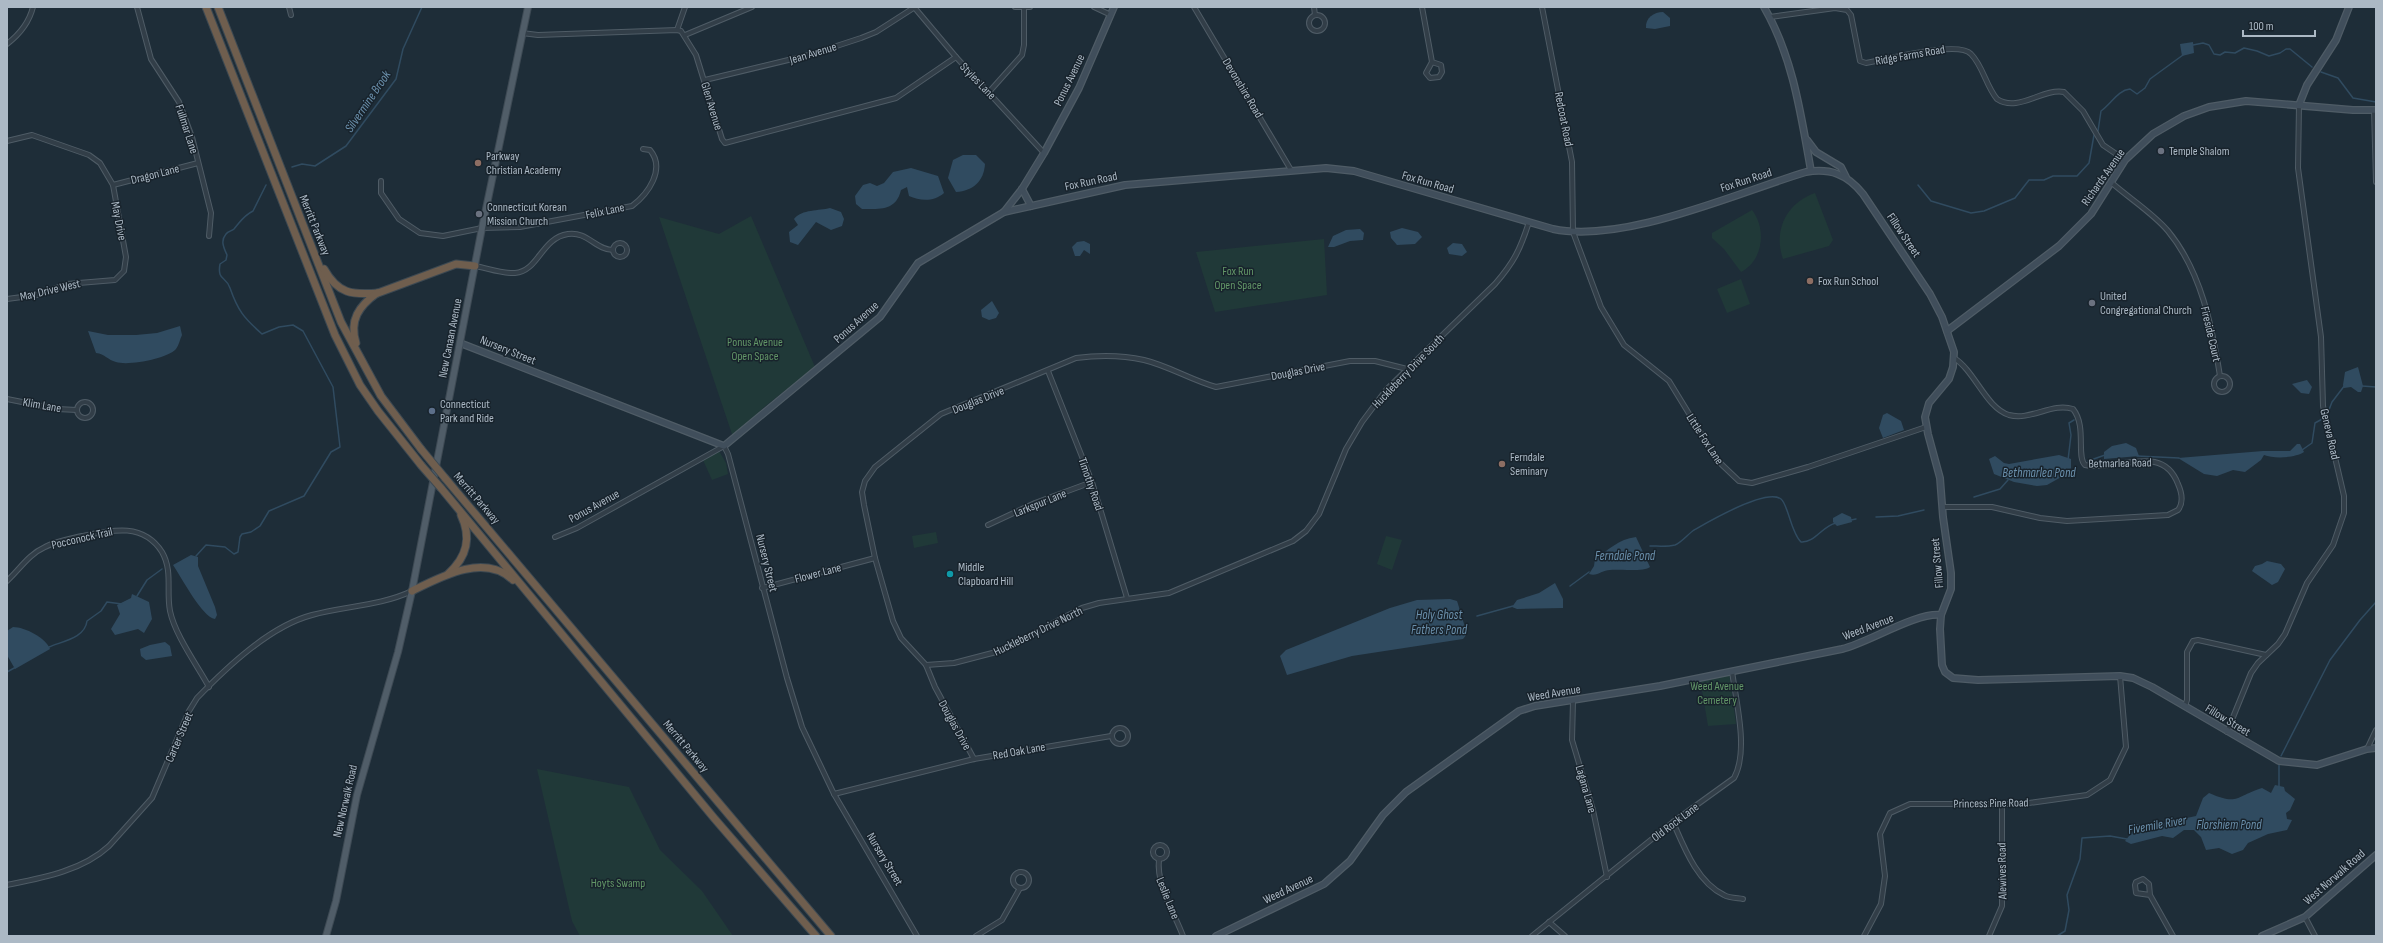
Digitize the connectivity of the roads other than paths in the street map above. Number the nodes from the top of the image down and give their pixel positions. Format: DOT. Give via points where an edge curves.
graph roads {
  1 [pos="33,7"];
  2 [pos="137,7"];
  3 [pos="206,7"];
  4 [pos="218,7"];
  5 [pos="289,7"];
  6 [pos="528,7"];
  7 [pos="685,7"];
  8 [pos="752,7"];
  9 [pos="914,7"];
  10 [pos="1015,7"];
  11 [pos="1030,7"];
  12 [pos="1094,7"];
  13 [pos="1114,7"];
  14 [pos="1194,7"];
  15 [pos="1314,7"];
  16 [pos="1422,7"];
  17 [pos="1542,7"];
  18 [pos="1764,7"];
  19 [pos="2349,7"];
  20 [pos="1024,9"];
  21 [pos="291,15"];
  22 [pos="1111,15"];
  23 [pos="1315,15"];
  24 [pos="1770,17"];
  25 [pos="677,30"];
  26 [pos="522,33"];
  27 [pos="685,35"];
  28 [pos="7,44"];
  29 [pos="956,57"];
  30 [pos="1432,62"];
  31 [pos="705,80"];
  32 [pos="989,92"];
  33 [pos="2299,105"];
  34 [pos="2375,110"];
  35 [pos="1805,138"];
  36 [pos="7,141"];
  37 [pos="643,149"];
  38 [pos="1044,153"];
  39 [pos="1826,157"];
  40 [pos="2125,160"];
  41 [pos="198,163"];
  42 [pos="1291,170"];
  43 [pos="1826,170"];
  44 [pos="1811,171"];
  45 [pos="1846,176"];
  46 [pos="381,181"];
  47 [pos="2376,182"];
  48 [pos="2112,183"];
  49 [pos="113,185"];
  50 [pos="1022,189"];
  51 [pos="1031,206"];
  52 [pos="1004,212"];
  53 [pos="1529,222"];
  54 [pos="482,228"];
  55 [pos="1573,232"];
  56 [pos="209,236"];
  57 [pos="312,248"];
  58 [pos="613,250"];
  59 [pos="126,256"];
  60 [pos="475,266"];
  61 [pos="378,293"];
  62 [pos="7,299"];
  63 [pos="1947,331"];
  64 [pos="460,343"];
  65 [pos="1954,358"];
  66 [pos="362,364"];
  67 [pos="1407,369"];
  68 [pos="1048,372"];
  69 [pos="2220,376"];
  70 [pos="7,399"];
  71 [pos="77,410"];
  72 [pos="1926,427"];
  73 [pos="724,446"];
  74 [pos="1092,482"];
  75 [pos="455,504"];
  76 [pos="1942,506"];
  77 [pos="988,525"];
  78 [pos="555,537"];
  79 [pos="875,558"];
  80 [pos="445,577"];
  81 [pos="7,581"];
  82 [pos="762,588"];
  83 [pos="412,592"];
  84 [pos="532,598"];
  85 [pos="1127,598"];
  86 [pos="1941,614"];
  87 [pos="2266,655"];
  88 [pos="926,665"];
  89 [pos="1732,671"];
  90 [pos="392,672"];
  91 [pos="2120,676"];
  92 [pos="209,687"];
  93 [pos="1573,701"];
  94 [pos="2185,706"];
  95 [pos="2376,730"];
  96 [pos="2227,732"];
  97 [pos="1111,736"];
  98 [pos="2376,748"];
  99 [pos="2367,749"];
  100 [pos="974,759"];
  101 [pos="834,794"];
  102 [pos="2002,804"];
  103 [pos="1673,822"];
  104 [pos="2376,855"];
  105 [pos="1159,859"];
  106 [pos="1607,877"];
  107 [pos="7,885"];
  108 [pos="1020,888"];
  109 [pos="2150,895"];
  110 [pos="1743,899"];
  111 [pos="2305,917"];
  112 [pos="1549,922"];
  113 [pos="326,936"];
  114 [pos="816,936"];
  115 [pos="831,936"];
  116 [pos="917,936"];
  117 [pos="976,936"];
  118 [pos="1183,936"];
  119 [pos="1216,936"];
  120 [pos="1532,936"];
  121 [pos="1565,936"];
  122 [pos="1864,936"];
  123 [pos="1989,936"];
  124 [pos="2173,936"];
  125 [pos="2266,936"];
  126 [pos="2316,936"];
  1 -- 28 [label="street" via="22,31"];
  2 -- 41 [label="street, Fullmar Lane" via="150,59 179,102"];
  3 -- 75 [label="highway, Merritt Parkway, bridge" via="335,335 360,385 378,412"];
  4 -- 57 [label="highway, Merritt Parkway"];
  5 -- 21 [label="street"];
  6 -- 26 [label="main road, New Canaan Avenue"];
  7 -- 25 [label="street"];
  8 -- 27 [label="street"];
  9 -- 29 [label="street, Styles Lane"];
  9 -- 31 [label="street, Jean Avenue" via="876,32 861,38 809,55"];
  10 -- 20 [label="street"];
  11 -- 20 [label="street"];
  12 -- 22 [label="street"];
  13 -- 22 [label="street, Ponus Avenue"];
  14 -- 42 [label="street, Devonshire Road"];
  15 -- 23 [label="street"];
  16 -- 30 [label="street"];
  17 -- 55 [label="street, Redcoat Road" via="1572,162"];
  18 -- 24 [label="street, Fillow Street"];
  19 -- 33 [label="street" via="2338,36 2307,85"];
  20 -- 32 [label="street" via="1022,55"];
  22 -- 38 [label="street, Ponus Avenue" via="1079,88"];
  23 -- 23 [label="street" via="1309,25 1314,31 1319,31 1324,28 1325,21"];
  24 -- 35 [label="street, Fillow Street" via="1784,46"];
  24 -- 40 [label="street, Ridge Farms Road" via="1835,8 1847,10 1851,15 1860,61 1866,63 1949,48 1969,51 1997,99 2015,103 2053,92 2064,92 2083,111 2099,140"];
  25 -- 26 [label="street" via="538,35"];
  25 -- 27 [label="street"];
  26 -- 54 [label="main road, New Canaan Avenue"];
  27 -- 31 [label="street, Glen Avenue"];
  29 -- 31 [label="street, Glen Avenue" via="896,98 726,143 722,139"];
  29 -- 32 [label="street, Styles Lane"];
  30 -- 30 [label="street" via="1426,70 1427,75 1430,78 1439,77 1441,65"];
  32 -- 38 [label="street, Styles Lane"];
  33 -- 34 [label="street, Richards Avenue"];
  33 -- 40 [label="street, Richards Avenue" via="2246,101 2203,108 2153,134"];
  33 -- 87 [label="street, Geneva Road" via="2298,168 2321,337 2324,413 2344,496 2344,513 2333,545 2307,583 2285,634"];
  34 -- 47 [label="street"];
  35 -- 39 [label="street, Fillow Street" via="1816,152"];
  35 -- 44 [label="street, Fillow Street"];
  36 -- 49 [label="street" via="32,136 89,155 100,163"];
  37 -- 54 [label="street, Felix Lane" via="650,150 655,156 656,167 644,198 632,206 520,227"];
  38 -- 50 [label="street, Ponus Avenue"];
  39 -- 43 [label="street"];
  39 -- 45 [label="street, Fillow Street" via="1841,167"];
  40 -- 48 [label="street, Richards Avenue"];
  41 -- 49 [label="street, Dragon Lane"];
  41 -- 56 [label="street, Fullmar Lane" via="211,213"];
  42 -- 51 [label="street, Fox Run Road" via="1124,185"];
  42 -- 53 [label="street, Fox Run Road" via="1326,168 1354,171"];
  43 -- 44 [label="street, Fillow Street"];
  43 -- 45 [label="street, Fillow Street"];
  44 -- 55 [label="street, Fox Run Road" via="1658,220 1594,232"];
  45 -- 63 [label="street, Fillow Street" via="1863,194 1930,294"];
  46 -- 54 [label="street" via="381,192 390,208 399,219 420,233 443,236"];
  48 -- 63 [label="street, Richards Avenue" via="2091,214 2059,246"];
  48 -- 69 [label="street, Fireside Court" via="2168,230 2190,261 2204,301"];
  49 -- 59 [label="street, May Drive"];
  50 -- 51 [label="street"];
  50 -- 52 [label="street, Ponus Avenue"];
  51 -- 52 [label="street, Fox Run Road"];
  52 -- 73 [label="street, Ponus Avenue" via="918,263 880,317"];
  53 -- 55 [label="street, Fox Run Road"];
  53 -- 67 [label="street, Huckleberry Drive South" via="1518,254 1495,284"];
  54 -- 60 [label="main road, New Canaan Avenue"];
  55 -- 72 [label="street, Little Fox Lane" via="1601,308 1616,334 1624,345 1669,381 1718,461 1739,481 1752,483 1808,467"];
  57 -- 61 [label="highway" via="333,283 340,289 355,294"];
  57 -- 66 [label="highway, Merritt Parkway" via="341,322"];
  58 -- 60 [label="street" via="603,248 582,235 571,234 551,240 535,261 520,272"];
  59 -- 62 [label="street, May Drive West" via="124,271 115,280 67,284 36,294"];
  60 -- 61 [label="highway" via="456,264"];
  60 -- 64 [label="main road, New Canaan Avenue"];
  61 -- 66 [label="highway" via="359,309 353,325 353,336"];
  63 -- 65 [label="street, Fillow Street"];
  64 -- 73 [label="street, Nursery Street"];
  64 -- 83 [label="main road, New Canaan Avenue"];
  65 -- 72 [label="street, Fillow Street" via="1949,379 1929,403"];
  65 -- 76 [label="street, Betmarlea Road" via="1964,364 1995,407 2008,415 2023,416 2058,408 2072,409 2080,422 2081,459 2085,465 2150,461 2160,463 2175,475 2182,499 2178,510 2168,515 2080,520 2040,518 1992,507"];
  66 -- 115 [label="highway, Merritt Parkway, bridge" via="390,409 421,449"];
  67 -- 68 [label="street, Douglas Drive" via="1375,361 1350,361 1216,387 1144,360 1116,357 1076,358"];
  67 -- 85 [label="street, Huckleberry Drive South" via="1386,390 1362,422 1346,448 1319,514 1306,531 1293,541 1169,592"];
  68 -- 74 [label="street, Timothy Road"];
  68 -- 79 [label="street, Douglas Drive" via="942,414 875,467 864,481 862,492"];
  69 -- 69 [label="street, Fireside Court" via="2214,385 2218,391 2225,392 2230,387 2230,381 2226,376"];
  70 -- 71 [label="street, Klim Lane" via="57,409"];
  72 -- 76 [label="street, Fillow Street" via="1940,478"];
  73 -- 78 [label="street, Ponus Avenue" via="577,528"];
  73 -- 82 [label="street, Nursery Street"];
  74 -- 77 [label="street, Larkspur Lane" via="1035,503"];
  74 -- 85 [label="street, Timothy Road"];
  75 -- 80 [label="highway" via="467,531 468,542 457,566"];
  75 -- 84 [label="highway, Merritt Parkway"];
  76 -- 86 [label="street, Fillow Street" via="1951,583 1950,595"];
  79 -- 82 [label="street, Flower Lane"];
  79 -- 88 [label="street, Douglas Drive" via="893,621 901,638"];
  80 -- 83 [label="highway"];
  80 -- 84 [label="highway" via="478,567 499,569"];
  81 -- 92 [label="street, Pocconock Trail" via="32,555 58,541 110,530 127,529 142,533 162,552 170,580 170,610 174,622"];
  82 -- 101 [label="street, Nursery Street" via="802,727"];
  83 -- 90 [label="main road, New Canaan Avenue"];
  83 -- 92 [label="street, Carter Street" via="296,620 265,639"];
  84 -- 114 [label="highway, Merritt Parkway" via="714,818"];
  85 -- 88 [label="street, Huckleberry Drive North" via="1082,608 1000,651 954,663"];
  86 -- 89 [label="street, Weed Avenue" via="1928,615 1852,646"];
  86 -- 91 [label="street, Fillow Street" via="1942,665 1947,675 1952,678 1978,680"];
  87 -- 94 [label="street" via="2193,641 2187,652"];
  87 -- 96 [label="street, Geneva Road" via="2251,673"];
  88 -- 100 [label="street, Douglas Drive" via="934,687"];
  89 -- 93 [label="street, Weed Avenue"];
  89 -- 103 [label="street, Old Rock Lane" via="1742,749 1738,770 1725,786"];
  90 -- 113 [label="main road, New Norwalk Road" via="361,777 336,901"];
  91 -- 94 [label="street, Fillow Street" via="2140,681"];
  91 -- 102 [label="street, Princess Pine Road" via="2126,747 2110,780 2087,795 2022,804"];
  92 -- 107 [label="street, Carter Street" via="189,711 152,798 109,846 81,864 43,877"];
  93 -- 106 [label="street, Lagana Lane" via="1572,740 1593,810"];
  93 -- 119 [label="street, Weed Avenue" via="1528,708 1510,716 1402,796 1384,815 1350,861 1330,880"];
  94 -- 96 [label="street, Fillow Street"];
  95 -- 99 [label="street"];
  96 -- 99 [label="street, Fillow Street" via="2271,758 2294,765 2324,764"];
  97 -- 97 [label="street, Red Oak Lane" via="1113,742 1120,745 1126,742 1128,736 1125,730 1119,728"];
  97 -- 100 [label="street, Red Oak Lane"];
  98 -- 99 [label="street, Fillow Street"];
  100 -- 101 [label="street, Red Oak Lane"];
  101 -- 116 [label="street, Nursery Street"];
  102 -- 122 [label="street, Princess Pine Road" via="1910,804 1890,813 1880,834 1885,876 1881,904"];
  102 -- 123 [label="street, Alewives Road" via="2002,906"];
  103 -- 106 [label="street, Old Rock Lane"];
  103 -- 110 [label="street" via="1702,878 1724,895"];
  104 -- 111 [label="street, West Norwalk Road"];
  105 -- 118 [label="street, Leslie Lane" via="1160,881"];
  106 -- 112 [label="street, Old Rock Lane"];
  108 -- 108 [label="street" via="1015,886 1013,880 1016,874 1023,873 1028,876 1029,882"];
  108 -- 117 [label="street" via="1002,920"];
  109 -- 109 [label="street" via="2136,893 2136,882 2147,880"];
  109 -- 124 [label="street"];
  111 -- 125 [label="street, West Norwalk Road"];
  111 -- 126 [label="street"];
  112 -- 120 [label="street, Old Rock Lane"];
  112 -- 121 [label="street"];
}
